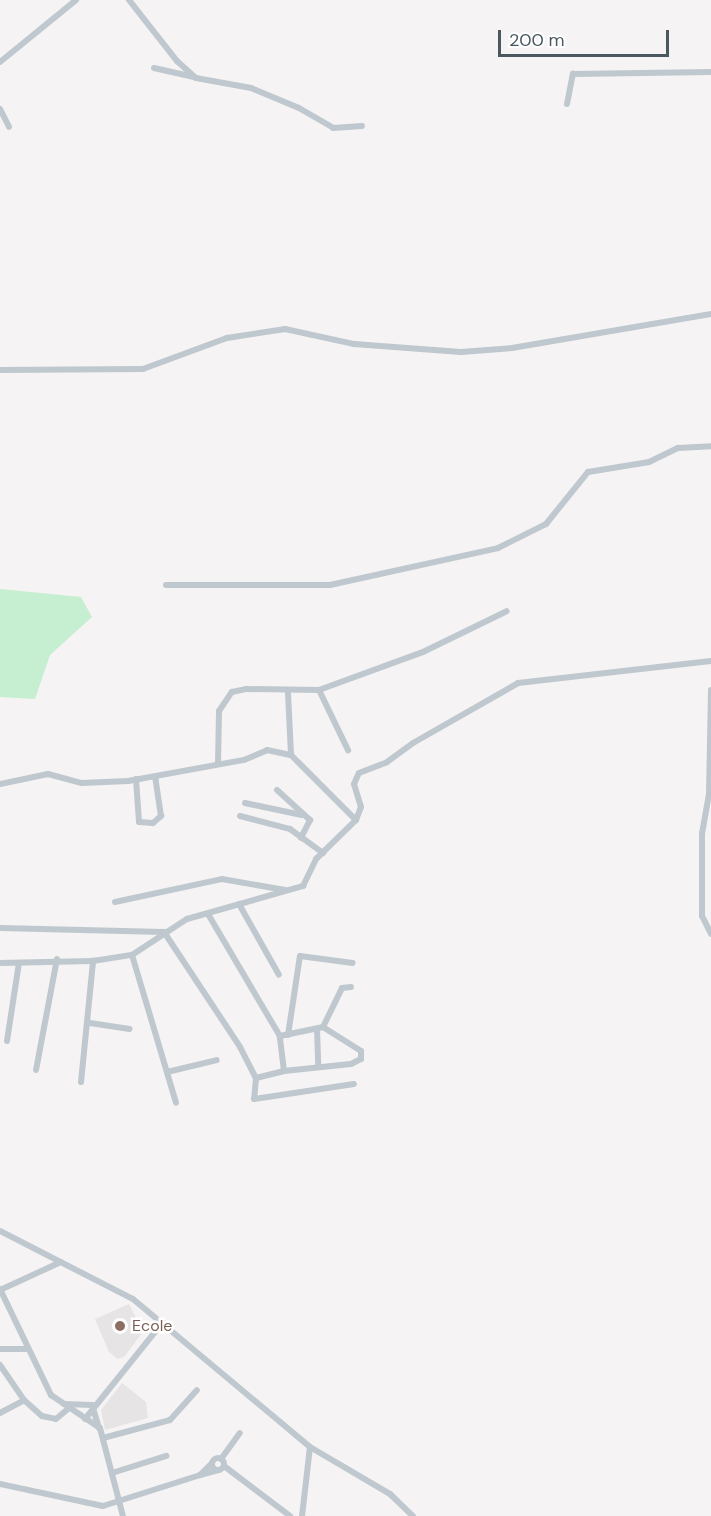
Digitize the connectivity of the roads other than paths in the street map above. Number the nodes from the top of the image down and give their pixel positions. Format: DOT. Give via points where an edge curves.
graph roads {
  1 [pos="76,0"];
  2 [pos="129,0"];
  3 [pos="0,62"];
  4 [pos="154,68"];
  5 [pos="711,72"];
  6 [pos="196,78"];
  7 [pos="567,104"];
  8 [pos="0,109"];
  9 [pos="362,126"];
  10 [pos="9,127"];
  11 [pos="711,314"];
  12 [pos="0,370"];
  13 [pos="711,446"];
  14 [pos="166,585"];
  15 [pos="507,611"];
  16 [pos="711,662"];
  17 [pos="319,690"];
  18 [pos="711,690"];
  19 [pos="288,693"];
  20 [pos="348,750"];
  21 [pos="291,755"];
  22 [pos="218,764"];
  23 [pos="155,776"];
  24 [pos="710,777"];
  25 [pos="136,779"];
  26 [pos="0,784"];
  27 [pos="277,790"];
  28 [pos="245,803"];
  29 [pos="240,816"];
  30 [pos="306,816"];
  31 [pos="356,820"];
  32 [pos="301,838"];
  33 [pos="323,853"];
  34 [pos="286,890"];
  35 [pos="115,902"];
  36 [pos="239,904"];
  37 [pos="208,914"];
  38 [pos="0,928"];
  39 [pos="164,932"];
  40 [pos="711,934"];
  41 [pos="132,955"];
  42 [pos="57,959"];
  43 [pos="93,961"];
  44 [pos="0,963"];
  45 [pos="18,963"];
  46 [pos="353,963"];
  47 [pos="279,975"];
  48 [pos="351,987"];
  49 [pos="90,1023"];
  50 [pos="320,1028"];
  51 [pos="130,1029"];
  52 [pos="288,1035"];
  53 [pos="280,1036"];
  54 [pos="7,1041"];
  55 [pos="217,1060"];
  56 [pos="318,1067"];
  57 [pos="36,1070"];
  58 [pos="284,1071"];
  59 [pos="167,1072"];
  60 [pos="255,1078"];
  61 [pos="81,1082"];
  62 [pos="354,1084"];
  63 [pos="176,1103"];
  64 [pos="0,1231"];
  65 [pos="62,1262"];
  66 [pos="0,1290"];
  67 [pos="163,1322"];
  68 [pos="0,1349"];
  69 [pos="28,1349"];
  70 [pos="0,1365"];
  71 [pos="197,1390"];
  72 [pos="24,1400"];
  73 [pos="66,1406"];
  74 [pos="94,1407"];
  75 [pos="0,1413"];
  76 [pos="85,1419"];
  77 [pos="100,1428"];
  78 [pos="240,1433"];
  79 [pos="102,1438"];
  80 [pos="310,1447"];
  81 [pos="166,1456"];
  82 [pos="221,1459"];
  83 [pos="212,1463"];
  84 [pos="221,1468"];
  85 [pos="112,1473"];
  86 [pos="200,1475"];
  87 [pos="0,1484"];
  88 [pos="120,1501"];
  89 [pos="123,1516"];
  90 [pos="290,1516"];
  91 [pos="302,1516"];
  92 [pos="413,1516"];
  1 -- 3 [label="street"];
  2 -- 6 [label="street" via="177,61"];
  4 -- 6 [label="street"];
  5 -- 7 [label="street" via="573,74"];
  6 -- 9 [label="street" via="251,88 299,108 333,128"];
  8 -- 10 [label="street"];
  11 -- 12 [label="street" via="512,348 462,352 430,353 354,344 285,329 227,338 143,369"];
  13 -- 14 [label="street" via="678,448 649,462 588,472 546,524 498,548 330,585"];
  15 -- 17 [label="street" via="423,651"];
  16 -- 31 [label="street" via="518,683 387,762 359,773 354,784 361,807"];
  17 -- 19 [label="street"];
  17 -- 20 [label="street"];
  18 -- 24 [label="street"];
  19 -- 21 [label="street"];
  19 -- 22 [label="street" via="246,689 232,692 222,703 215,744"];
  21 -- 22 [label="street" via="267,750"];
  21 -- 31 [label="street"];
  22 -- 23 [label="street"];
  23 -- 25 [label="street"];
  23 -- 25 [label="street" via="160,816 153,823 139,822"];
  24 -- 40 [label="street" via="702,833 702,916"];
  25 -- 26 [label="street" via="82,783 48,774"];
  27 -- 30 [label="street"];
  28 -- 30 [label="street"];
  29 -- 32 [label="street" via="290,829"];
  30 -- 32 [label="street" via="311,824"];
  31 -- 33 [label="street"];
  32 -- 33 [label="street"];
  33 -- 34 [label="street" via="307,881"];
  34 -- 35 [label="street" via="249,880 222,879"];
  34 -- 36 [label="street"];
  36 -- 37 [label="street"];
  36 -- 47 [label="street"];
  37 -- 39 [label="street" via="187,919"];
  37 -- 53 [label="street"];
  38 -- 39 [label="street"];
  39 -- 41 [label="street"];
  39 -- 60 [label="street" via="240,1047"];
  41 -- 43 [label="street"];
  41 -- 59 [label="street"];
  42 -- 43 [label="street"];
  42 -- 45 [label="street"];
  42 -- 57 [label="street"];
  43 -- 49 [label="street"];
  44 -- 45 [label="street"];
  45 -- 54 [label="street"];
  46 -- 52 [label="street" via="300,956"];
  48 -- 50 [label="street" via="342,988"];
  49 -- 51 [label="street"];
  49 -- 61 [label="street"];
  50 -- 52 [label="street"];
  50 -- 56 [label="street"];
  50 -- 56 [label="street" via="363,1054 358,1062"];
  52 -- 53 [label="street"];
  53 -- 58 [label="street"];
  55 -- 59 [label="street"];
  56 -- 58 [label="street"];
  58 -- 60 [label="street"];
  59 -- 63 [label="street"];
  60 -- 62 [label="street" via="254,1099"];
  64 -- 65 [label="street"];
  65 -- 66 [label="street"];
  65 -- 67 [label="street" via="134,1299"];
  66 -- 69 [label="street"];
  67 -- 74 [label="street"];
  67 -- 80 [label="street"];
  68 -- 69 [label="street"];
  69 -- 73 [label="street" via="45,1386"];
  70 -- 72 [label="street"];
  71 -- 79 [label="street" via="170,1420"];
  72 -- 73 [label="street" via="49,1418 56,1419"];
  72 -- 75 [label="street"];
  73 -- 74 [label="street"];
  73 -- 76 [label="street"];
  74 -- 76 [label="street"];
  74 -- 77 [label="street"];
  76 -- 77 [label="street"];
  77 -- 79 [label="street"];
  78 -- 82 [label="street"];
  79 -- 85 [label="street"];
  80 -- 91 [label="street"];
  80 -- 92 [label="street" via="390,1494"];
  81 -- 85 [label="street"];
  82 -- 83 [label="street"];
  82 -- 84 [label="street"];
  83 -- 84 [label="street"];
  83 -- 86 [label="street"];
  84 -- 86 [label="street"];
  84 -- 90 [label="street"];
  85 -- 88 [label="street"];
  86 -- 88 [label="street"];
  87 -- 88 [label="street" via="103,1506"];
  88 -- 89 [label="street"];
}
